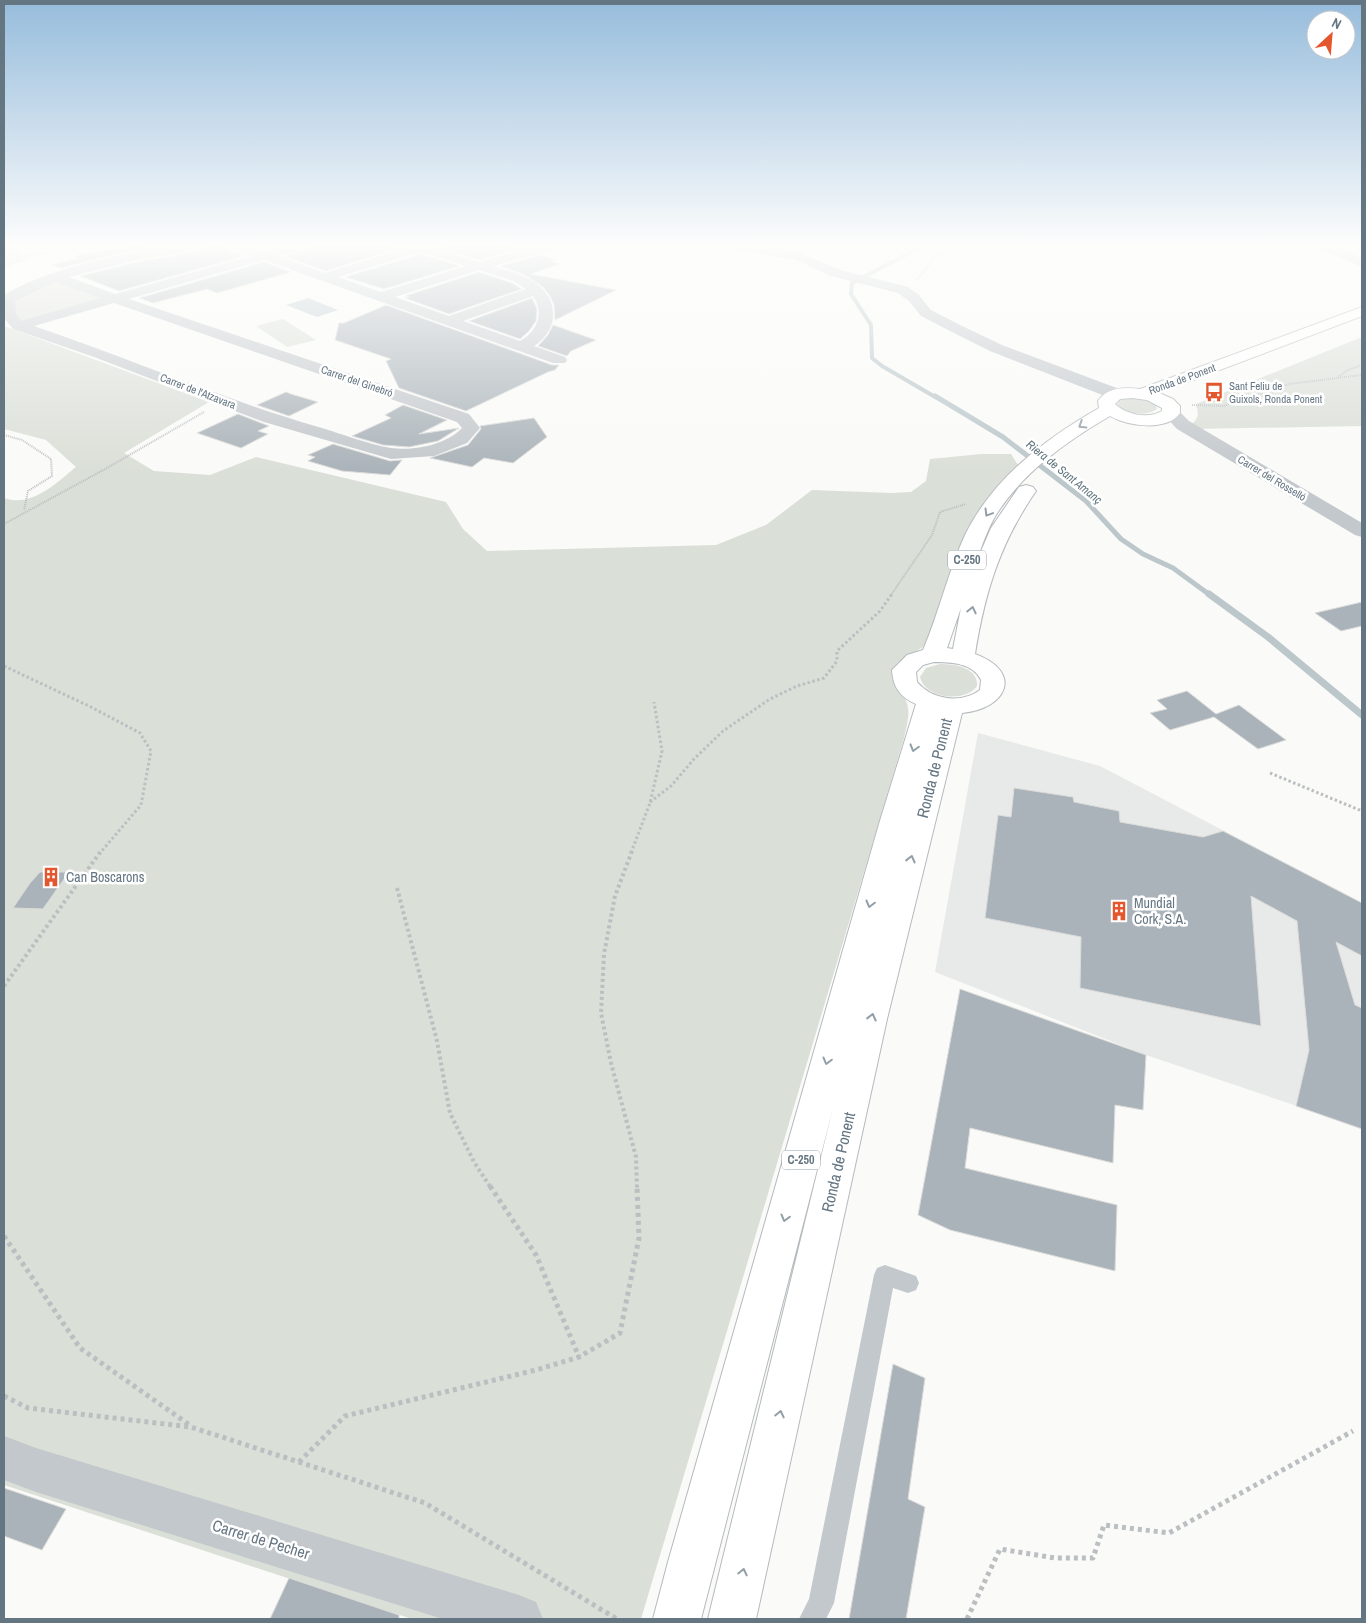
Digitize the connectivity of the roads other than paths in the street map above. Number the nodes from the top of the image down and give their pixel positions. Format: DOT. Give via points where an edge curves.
graph roads {
  1 [pos="11,321"];
  2 [pos="36,321"];
  3 [pos="179,321"];
  4 [pos="449,321"];
  5 [pos="545,321"];
  6 [pos="941,321"];
  7 [pos="1336,321"];
  8 [pos="1360,321"];
  9 [pos="18,326"];
  10 [pos="522,346"];
  11 [pos="559,360"];
  12 [pos="1141,394"];
  13 [pos="1113,402"];
  14 [pos="1169,412"];
  15 [pos="1130,418"];
  16 [pos="461,439"];
  17 [pos="1063,446"];
  18 [pos="1025,481"];
  19 [pos="1362,531"];
  20 [pos="933,655"];
  21 [pos="963,658"];
  22 [pos="940,704"];
  23 [pos="908,1283"];
  24 [pos="4,1458"];
  25 [pos="519,1619"];
  26 [pos="677,1619"];
  27 [pos="732,1619"];
  28 [pos="812,1619"];
  1 -- 9 [label="street"];
  2 -- 9 [label="street"];
  3 -- 16 [label="street, Carrer del Ginebró" via="463,418 470,428"];
  4 -- 10 [label="street"];
  5 -- 10 [label="street" via="535,339"];
  6 -- 13 [label="street"];
  7 -- 12 [label="main road, Ronda de Ponent"];
  8 -- 14 [label="main road, C-250" via="1176,392"];
  9 -- 16 [label="street, Carrer de l'Atzavara" via="270,418 391,454 428,452"];
  10 -- 11 [label="street"];
  12 -- 13 [label="main road, Ronda de Ponent"];
  12 -- 14 [label="main road, Ronda de Ponent"];
  13 -- 15 [label="main road, C-250"];
  13 -- 17 [label="main road, C-250, one-way"];
  14 -- 15 [label="main road, C-250"];
  14 -- 19 [label="street, Carrer del Rosselló"];
  15 -- 17 [label="main road, C-250"];
  17 -- 18 [label="main road, C-250"];
  18 -- 20 [label="main road, C-250, one-way" via="1005,488 975,534 944,631"];
  21 -- 18 [label="main road, C-250, one-way" via="984,565"];
  20 -- 21 [label="main road, Ronda de Ponent"];
  20 -- 22 [label="main road, Ronda de Ponent" via="915,660 903,674 907,687 916,695"];
  21 -- 22 [label="main road, Ronda de Ponent" via="987,670 993,688 979,702"];
  22 -- 26 [label="main road, C-250, one-way" via="839,1019"];
  27 -- 22 [label="main road, Ronda de Ponent / C-250, one-way"];
  23 -- 28 [label="lane" via="885,1275 820,1602"];
  24 -- 25 [label="street, Carrer de Pecher"];
}
